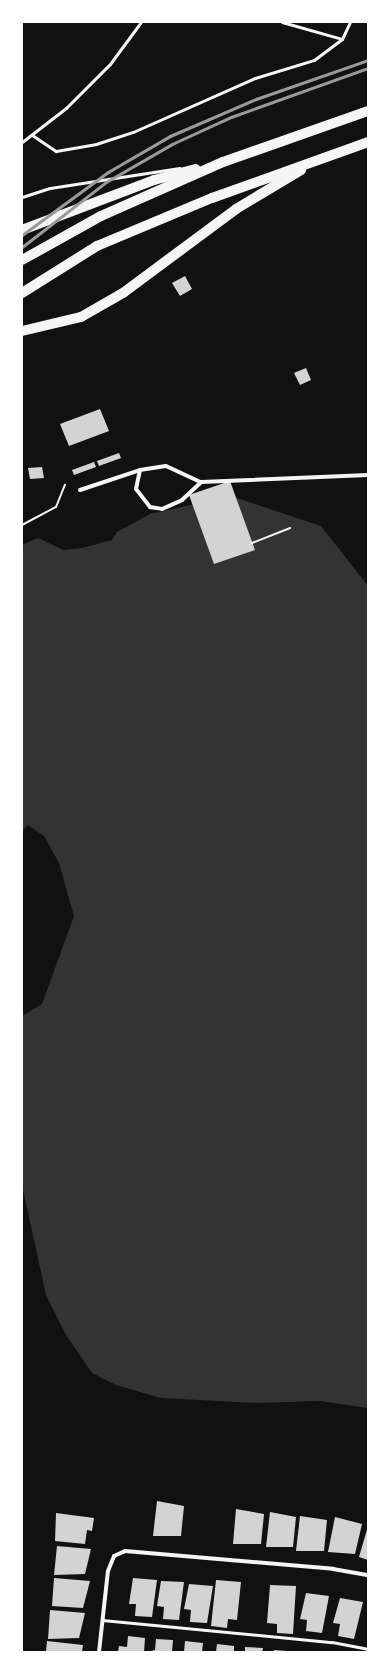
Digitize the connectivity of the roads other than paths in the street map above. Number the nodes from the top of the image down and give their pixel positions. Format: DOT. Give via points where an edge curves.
graph roads {
  1 [pos="141,22"];
  2 [pos="282,22"];
  3 [pos="350,22"];
  4 [pos="342,39"];
  5 [pos="368,111"];
  6 [pos="32,135"];
  7 [pos="22,142"];
  8 [pos="368,142"];
  9 [pos="322,157"];
  10 [pos="223,162"];
  11 [pos="22,197"];
  12 [pos="22,230"];
  13 [pos="22,260"];
  14 [pos="22,293"];
  15 [pos="22,331"];
  16 [pos="140,470"];
  17 [pos="368,475"];
  18 [pos="201,482"];
  19 [pos="80,490"];
  20 [pos="368,1575"];
  21 [pos="102,1620"];
  22 [pos="368,1649"];
  23 [pos="99,1652"];
  1 -- 6 [label="lane" via="110,64"];
  2 -- 4 [label="lane"];
  3 -- 4 [label="lane"];
  4 -- 6 [label="lane" via="314,60 255,78 133,132 56,151"];
  5 -- 10 [label="main road"];
  6 -- 7 [label="lane"];
  8 -- 9 [label="main road"];
  9 -- 14 [label="main road" via="98,246"];
  9 -- 15 [label="main road" via="236,210 123,293 81,317"];
  10 -- 11 [label="lane" via="50,188"];
  10 -- 12 [label="main road" via="154,180"];
  10 -- 13 [label="main road" via="101,216"];
  16 -- 18 [label="street" via="166,466"];
  16 -- 18 [label="street" via="136,489 150,507 162,509 182,500"];
  16 -- 19 [label="street"];
  17 -- 18 [label="street"];
  20 -- 21 [label="street" via="333,1569 125,1551 114,1556 108,1571"];
  21 -- 22 [label="lane" via="332,1642"];
  21 -- 23 [label="street"];
}
